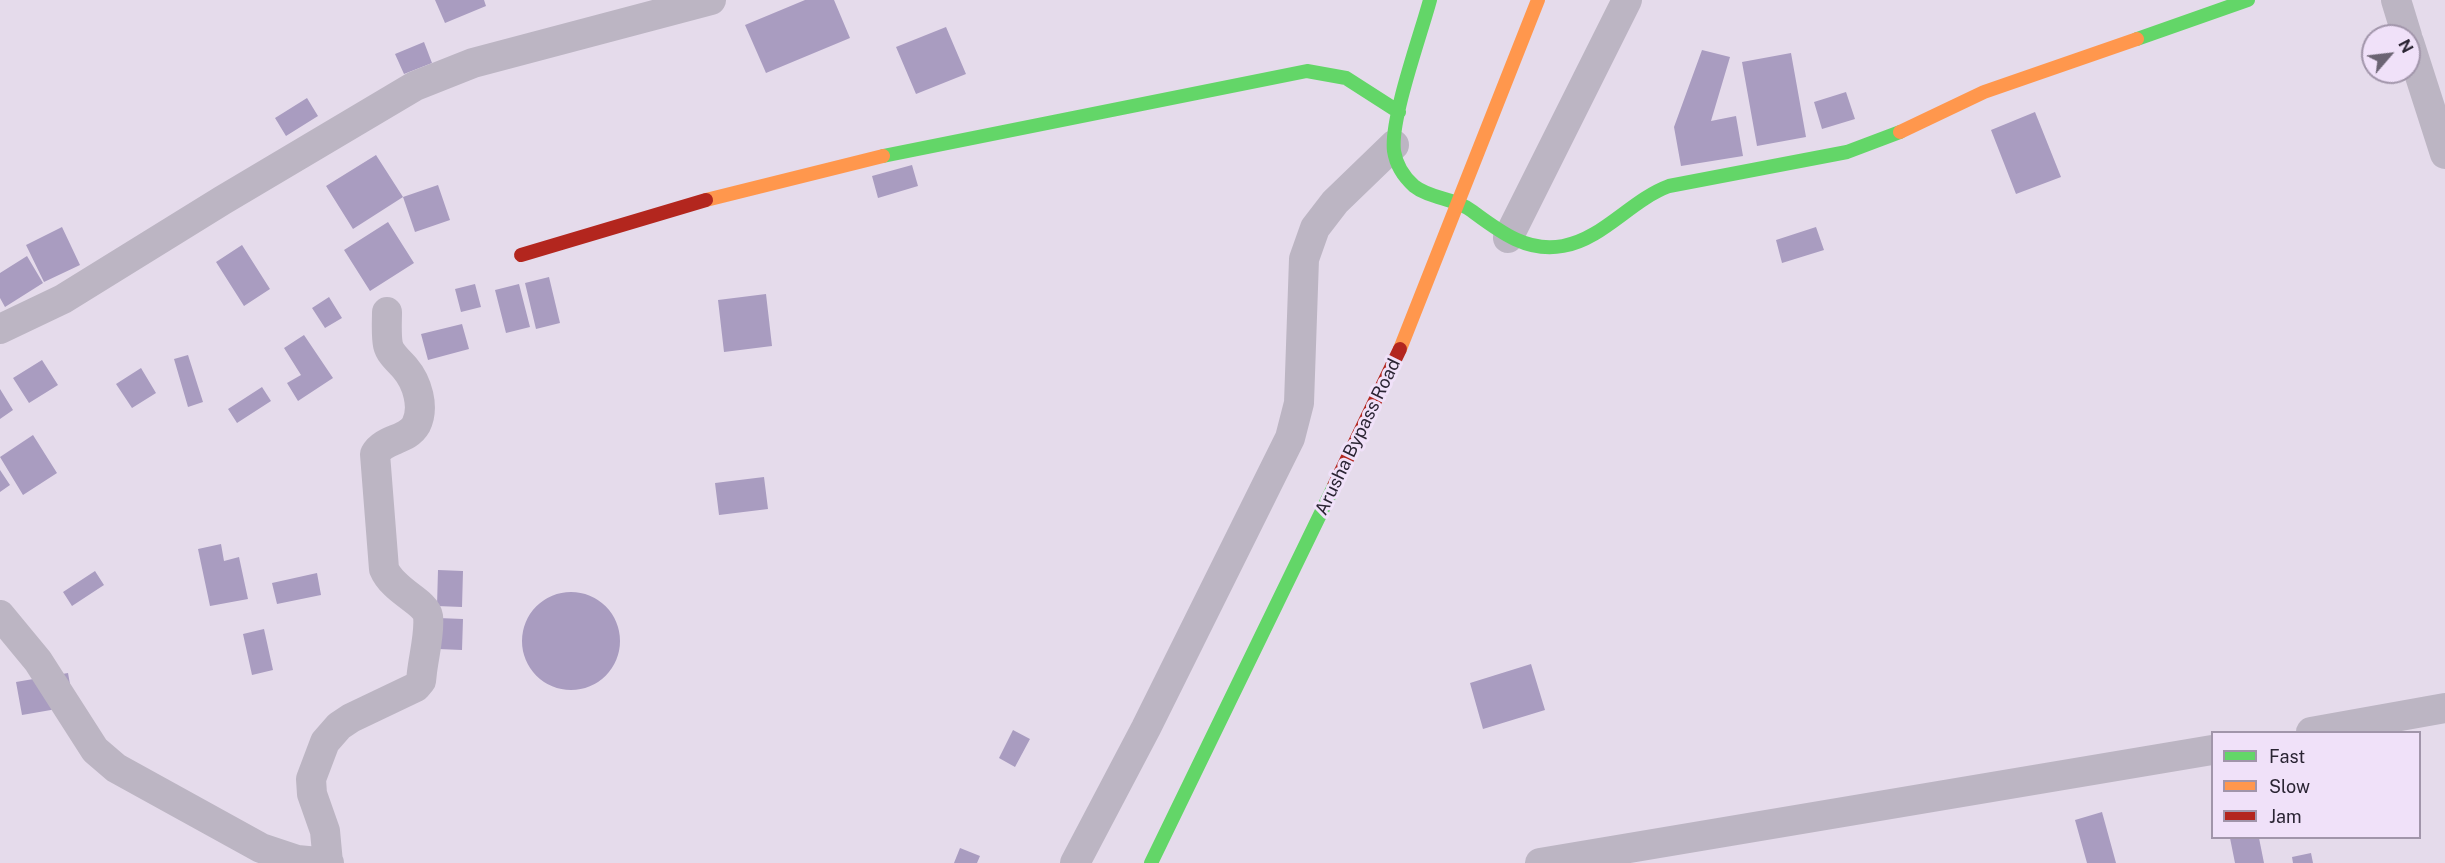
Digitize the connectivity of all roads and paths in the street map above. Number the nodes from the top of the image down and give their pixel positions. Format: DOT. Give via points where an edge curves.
graph roads {
  1 [pos="711,0"];
  2 [pos="1430,0"];
  3 [pos="1538,0"];
  4 [pos="1627,0"];
  5 [pos="2248,0"];
  6 [pos="2396,0"];
  7 [pos="2403,24"];
  8 [pos="2421,79"];
  9 [pos="1399,112"];
  10 [pos="1394,145"];
  11 [pos="2445,154"];
  12 [pos="1458,200"];
  13 [pos="1508,238"];
  14 [pos="521,255"];
  15 [pos="387,312"];
  16 [pos="0,329"];
  17 [pos="0,615"];
  18 [pos="2445,708"];
  19 [pos="2317,731"];
  20 [pos="2211,750"];
  21 [pos="1615,857"];
  22 [pos="328,863"];
  23 [pos="1075,863"];
  24 [pos="1151,863"];
  25 [pos="1540,863"];
  1 -- 16 [label="street" via="473,63 415,86 63,299"];
  2 -- 9 [label="street"];
  3 -- 12 [label="street, Arusha Bypass Road"];
  4 -- 13 [label="street"];
  5 -- 13 [label="street" via="1950,105 1872,145 1660,188 1586,237 1565,246 1539,248"];
  6 -- 7 [label="street"];
  8 -- 11 [label="street"];
  9 -- 10 [label="street"];
  9 -- 14 [label="street" via="1353,79 1332,71 1307,71 921,146 714,198"];
  10 -- 12 [label="street" via="1404,175 1417,188"];
  10 -- 23 [label="street" via="1335,202 1315,228 1304,260 1299,403 1290,438"];
  12 -- 13 [label="street"];
  12 -- 24 [label="street, Arusha Bypass Road" via="1395,363"];
  15 -- 22 [label="street" via="388,345 411,376 419,404 418,419 410,432 381,445 375,454 384,569 390,582 420,604 428,615 422,672 416,687 351,718 325,742 312,779 312,794 325,831"];
  17 -- 22 [label="street" via="38,661 95,750 116,768 261,848 297,860"];
  18 -- 19 [label="street"];
  20 -- 21 [label="street"];
  21 -- 25 [label="street"];
}
